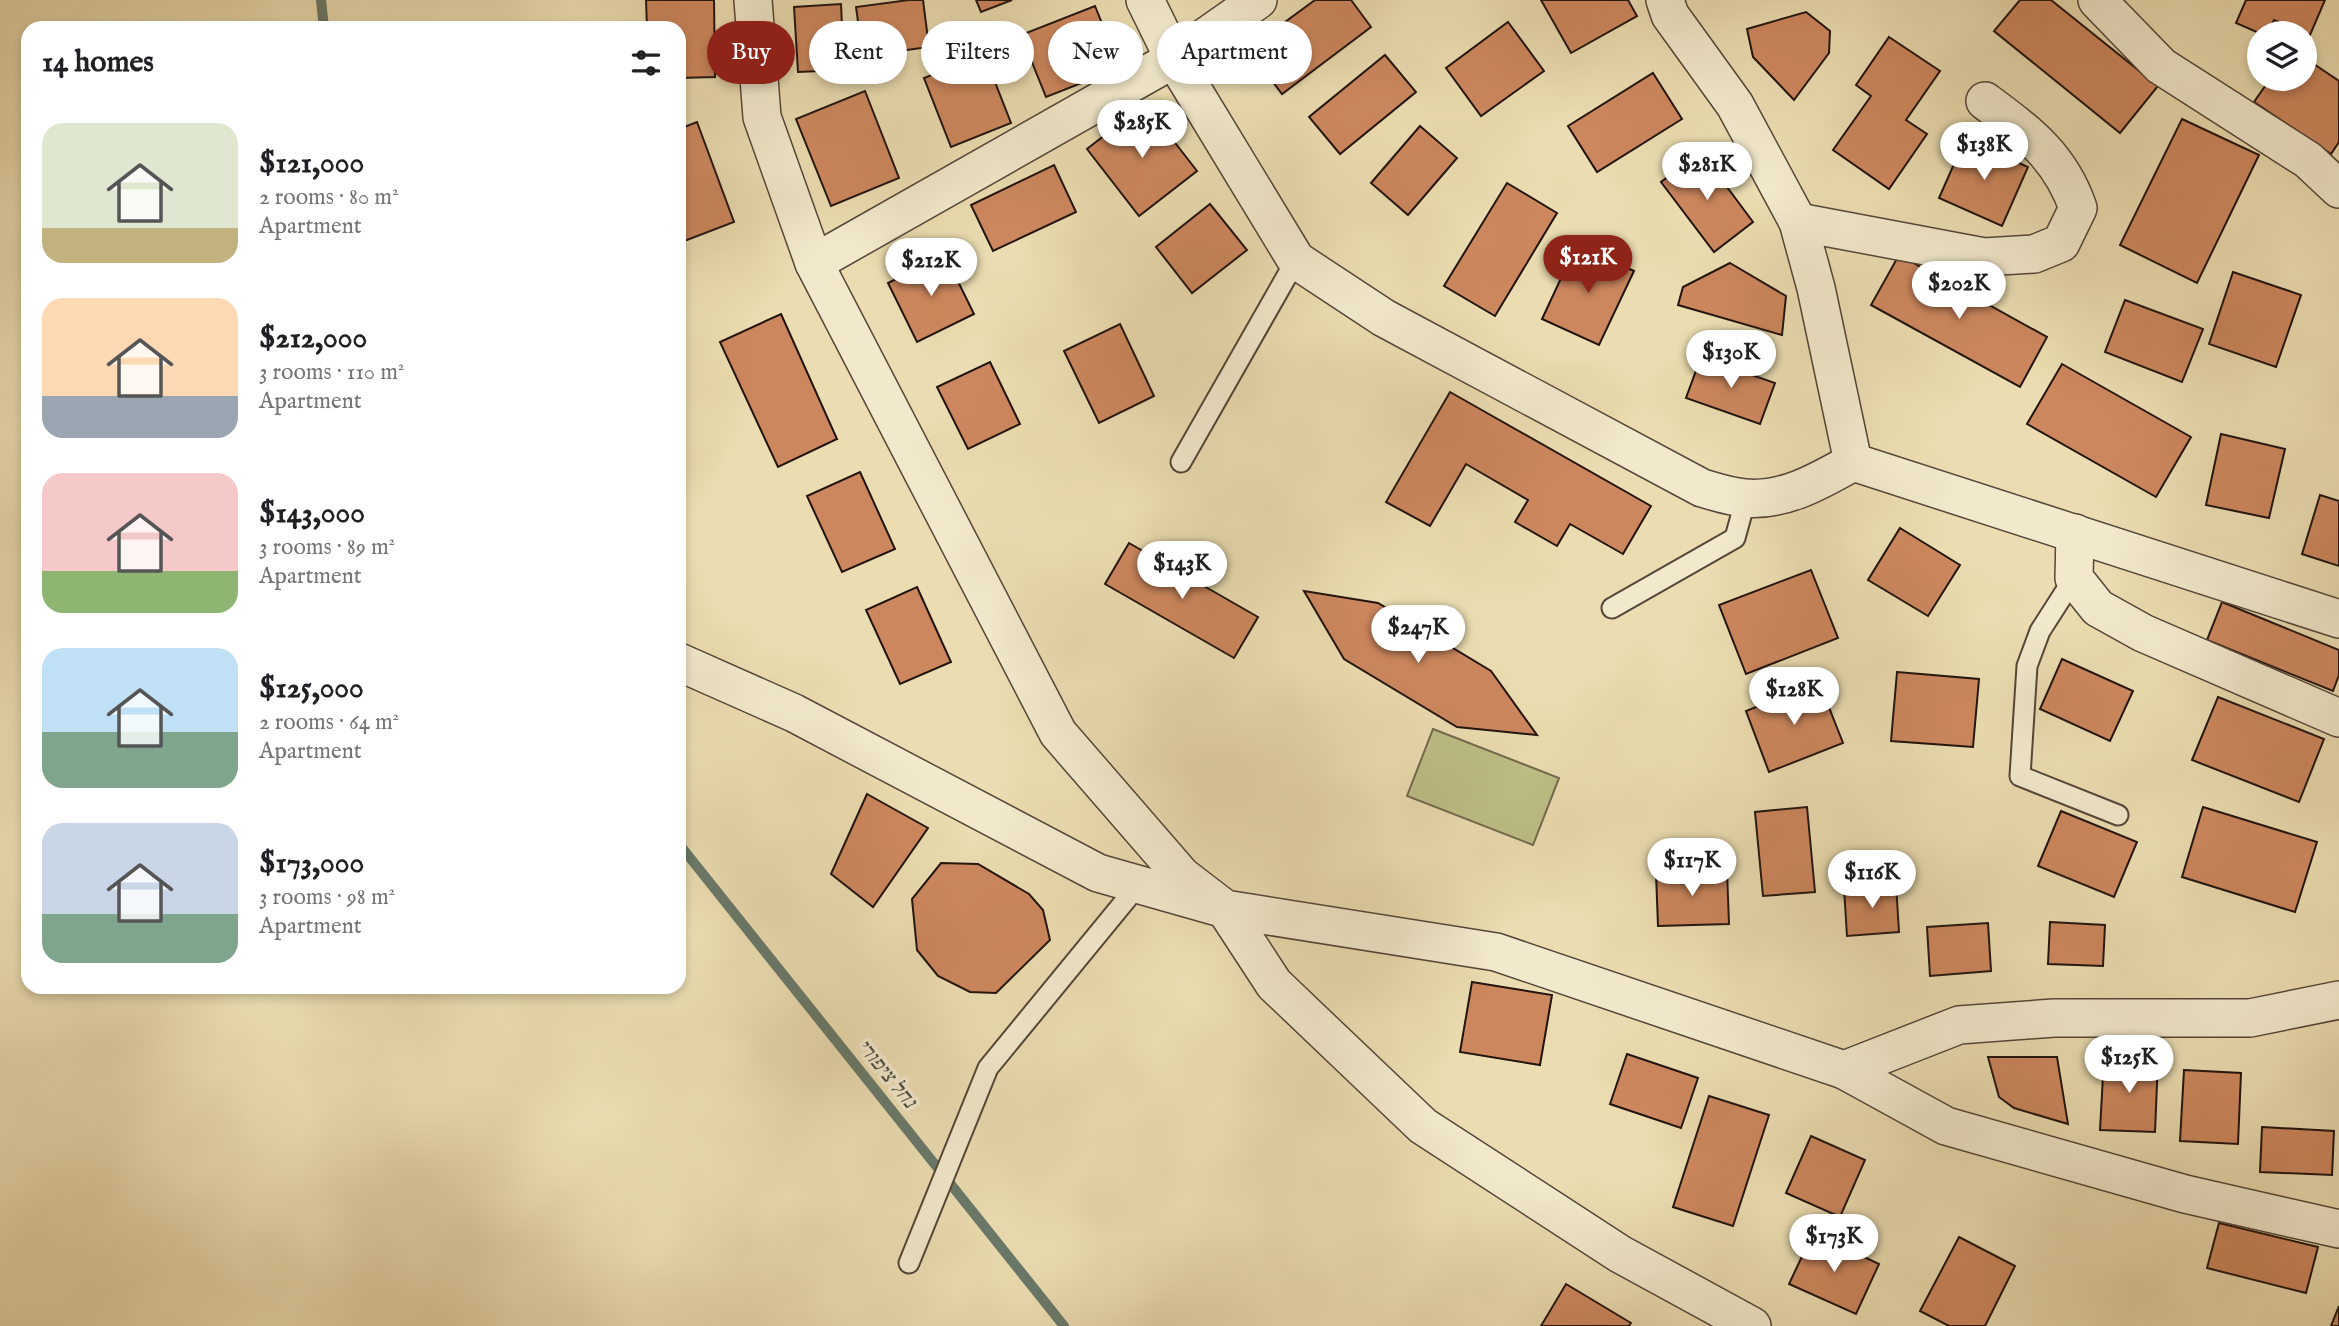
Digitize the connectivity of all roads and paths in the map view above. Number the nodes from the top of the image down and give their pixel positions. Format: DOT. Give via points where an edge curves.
graph roads {
  1 [pos="753,0"];
  2 [pos="1145,0"];
  3 [pos="1258,0"];
  4 [pos="1665,0"];
  5 [pos="2096,0"];
  6 [pos="1228,21"];
  7 [pos="1157,24"];
  8 [pos="1157,69"];
  9 [pos="1189,84"];
  10 [pos="1985,101"];
  11 [pos="2339,189"];
  12 [pos="1798,222"];
  13 [pos="1296,260"];
  14 [pos="814,263"];
  15 [pos="1181,462"];
  16 [pos="1853,462"];
  17 [pos="1746,498"];
  18 [pos="2075,533"];
  19 [pos="2074,578"];
  20 [pos="1612,608"];
  21 [pos="2339,619"];
  22 [pos="686,665"];
  23 [pos="2339,718"];
  24 [pos="2118,815"];
  25 [pos="1139,884"];
  26 [pos="1225,909"];
  27 [pos="2339,1000"];
  28 [pos="1844,1070"];
  29 [pos="2339,1228"];
  30 [pos="909,1263"];
  31 [pos="1752,1326"];
  1 -- 14 [label="street" via="762,117"];
  2 -- 7 [label="street"];
  3 -- 6 [label="street"];
  4 -- 12 [label="street" via="1670,15 1735,105"];
  5 -- 11 [label="street" via="2161,66 2308,160"];
  8 -- 14 [label="street"];
  9 -- 13 [label="street"];
  10 -- 12 [label="street" via="2036,139 2068,180 2078,208 2061,243 2034,254 1984,257"];
  12 -- 16 [label="street"];
  13 -- 15 [label="lane"];
  13 -- 17 [label="street" via="1384,318 1609,441 1702,488"];
  14 -- 26 [label="street" via="1058,733 1182,876"];
  16 -- 17 [label="street" via="1783,495"];
  16 -- 18 [label="street"];
  17 -- 20 [label="lane" via="1735,538"];
  18 -- 19 [label="street"];
  18 -- 21 [label="street"];
  19 -- 23 [label="street" via="2098,608 2143,633"];
  19 -- 24 [label="lane" via="2040,631 2027,666 2020,776"];
  22 -- 25 [label="street" via="794,713 1098,873"];
  25 -- 26 [label="street"];
  25 -- 30 [label="lane" via="988,1068"];
  26 -- 28 [label="street" via="1496,951"];
  26 -- 31 [label="street" via="1274,984 1423,1126 1620,1254"];
  27 -- 28 [label="street" via="2250,1018 2054,1018 1959,1025"];
  28 -- 29 [label="street" via="1946,1126 2185,1194"];
}
